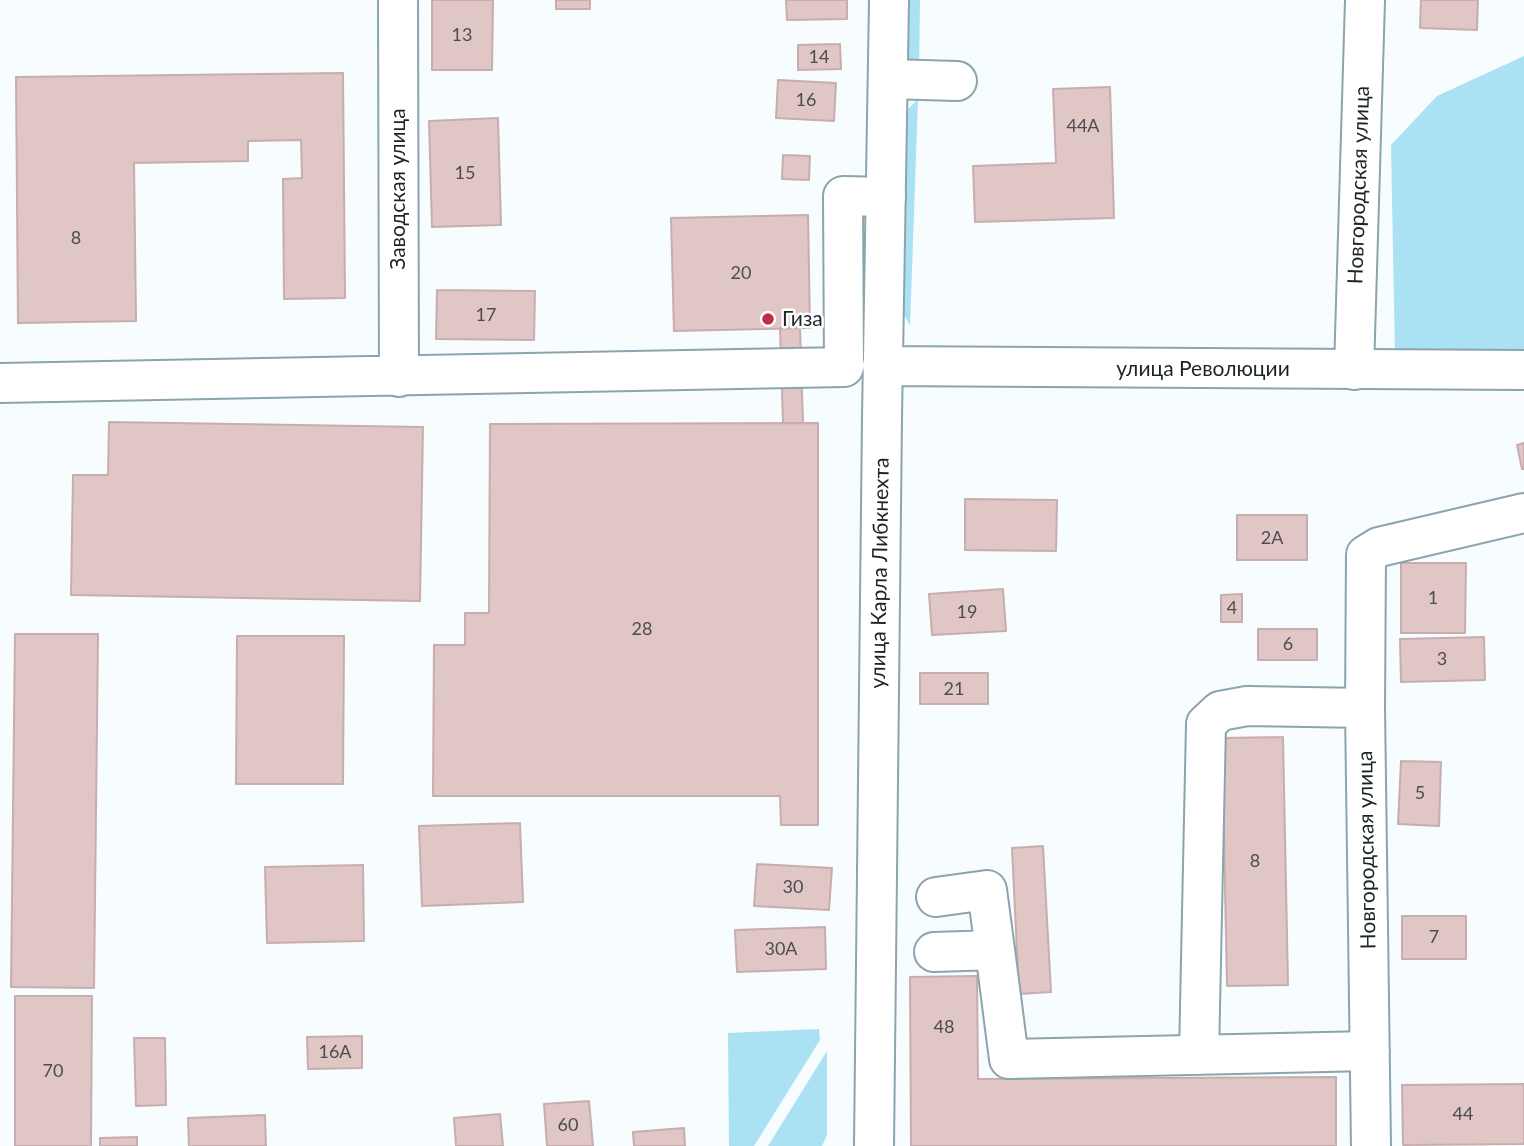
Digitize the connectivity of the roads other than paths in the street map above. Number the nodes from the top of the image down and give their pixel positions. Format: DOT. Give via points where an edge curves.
graph roads {
  1 [pos="398,0"];
  2 [pos="889,0"];
  3 [pos="1365,0"];
  4 [pos="888,79"];
  5 [pos="957,81"];
  6 [pos="886,197"];
  7 [pos="882,366"];
  8 [pos="1354,370"];
  9 [pos="1524,370"];
  10 [pos="399,377"];
  11 [pos="0,383"];
  12 [pos="1524,513"];
  13 [pos="1365,708"];
  14 [pos="936,897"];
  15 [pos="995,950"];
  16 [pos="934,952"];
  17 [pos="1370,1051"];
  18 [pos="1199,1055"];
  19 [pos="874,1146"];
  20 [pos="1371,1146"];
  1 -- 10 [label="main road, Заводская улица"];
  2 -- 4 [label="main road, улица Карла Либкнехта"];
  3 -- 8 [label="main road, Новгородская улица"];
  4 -- 5 [label="main road"];
  4 -- 6 [label="main road, улица Карла Либкнехта"];
  6 -- 7 [label="main road, улица Карла Либкнехта"];
  6 -- 10 [label="main road" via="843,196 844,367"];
  7 -- 8 [label="main road, улица Революции"];
  7 -- 19 [label="main road, улица Карла Либкнехта"];
  8 -- 9 [label="main road, улица Революции"];
  10 -- 11 [label="main road"];
  12 -- 13 [label="main road, Новгородская улица" via="1379,547 1366,555"];
  13 -- 17 [label="main road, Новгородская улица"];
  13 -- 18 [label="main road" via="1247,706 1220,711 1206,724"];
  14 -- 15 [label="main road" via="987,890"];
  15 -- 16 [label="main road"];
  15 -- 18 [label="main road" via="1009,1059"];
  17 -- 18 [label="main road"];
  17 -- 20 [label="main road, Новгородская улица"];
}
